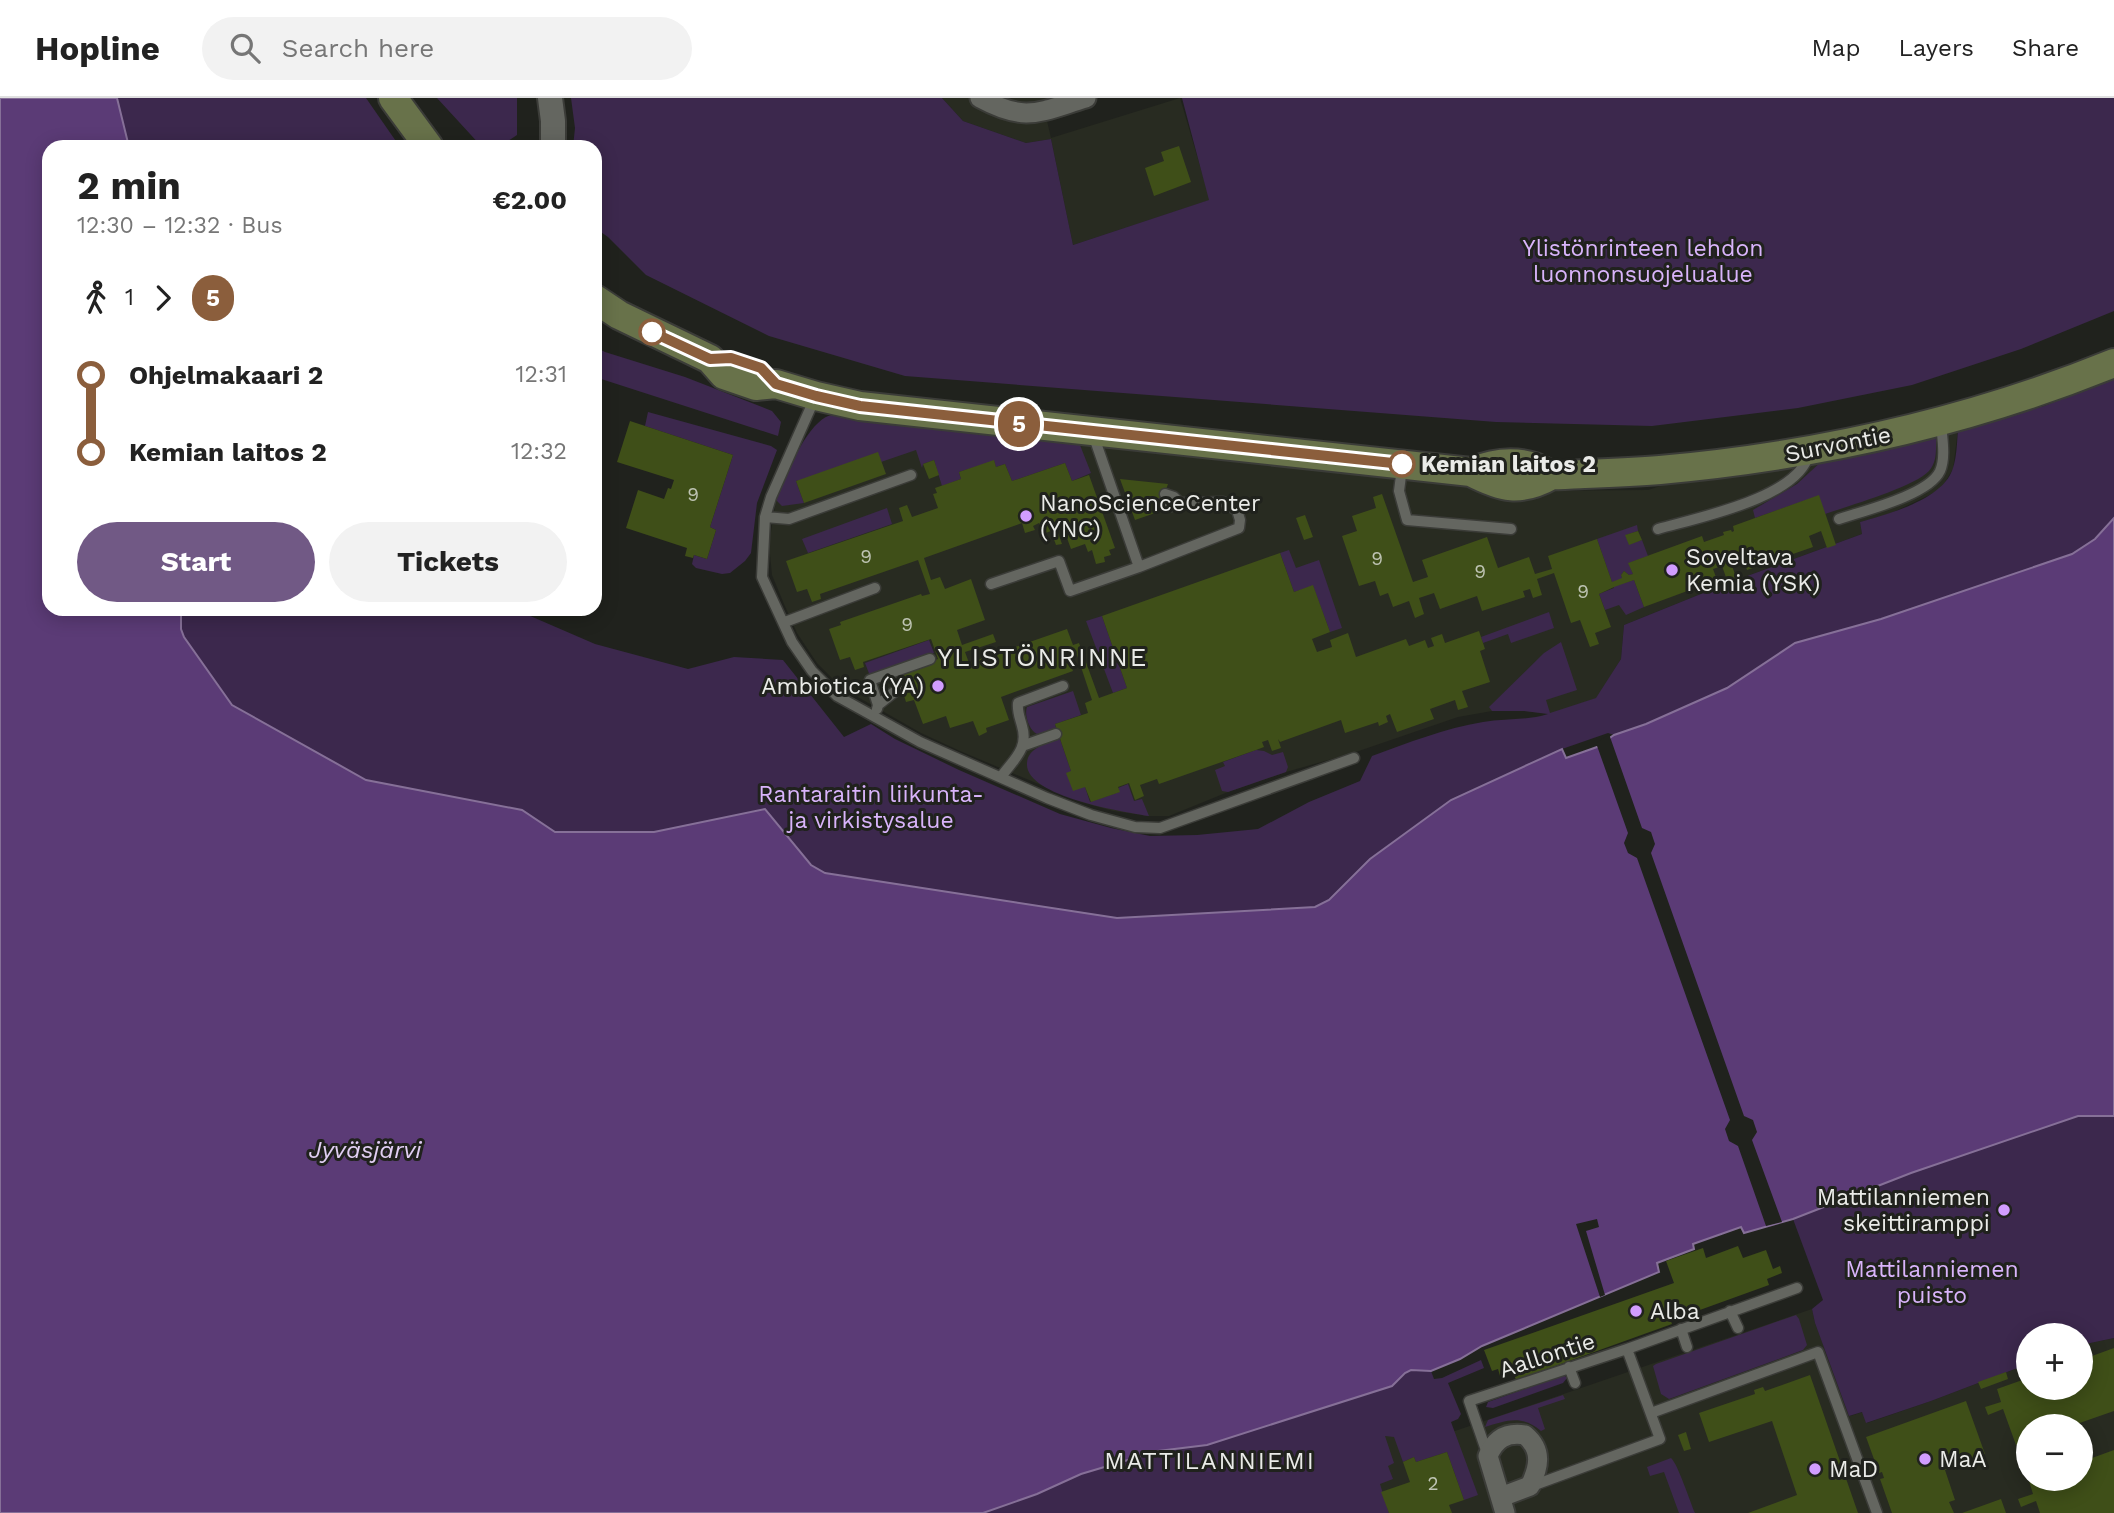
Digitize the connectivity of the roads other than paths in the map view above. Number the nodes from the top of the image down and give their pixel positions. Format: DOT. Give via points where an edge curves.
graph roads {
  1 [pos="393,98"];
  2 [pos="550,98"];
  3 [pos="980,98"];
  4 [pos="1086,98"];
  5 [pos="424,140"];
  6 [pos="553,140"];
  7 [pos="602,304"];
  8 [pos="2114,363"];
  9 [pos="816,396"];
  10 [pos="1940,422"];
  11 [pos="1096,433"];
  12 [pos="1809,449"];
  13 [pos="1402,464"];
  14 [pos="911,475"];
  15 [pos="1163,499"];
  16 [pos="765,517"];
  17 [pos="1839,519"];
  18 [pos="1511,529"];
  19 [pos="1658,529"];
  20 [pos="1139,567"];
  21 [pos="991,584"];
  22 [pos="875,587"];
  23 [pos="785,622"];
  24 [pos="930,659"];
  25 [pos="1063,686"];
  26 [pos="898,689"];
  27 [pos="878,705"];
  28 [pos="875,717"];
  29 [pos="1056,734"];
  30 [pos="1025,745"];
  31 [pos="1354,758"];
  32 [pos="1001,777"];
  33 [pos="1797,1288"];
  34 [pos="1730,1311"];
  35 [pos="1738,1328"];
  36 [pos="1681,1329"];
  37 [pos="1687,1347"];
  38 [pos="1627,1349"];
  39 [pos="1569,1367"];
  40 [pos="1575,1383"];
  41 [pos="1651,1413"];
  42 [pos="1488,1456"];
  43 [pos="1530,1486"];
  44 [pos="1503,1505"];
  45 [pos="1878,1513"];
  1 -- 5 [label="main road"];
  2 -- 6 [label="street"];
  3 -- 4 [label="street" via="1030,115"];
  7 -- 9 [label="main road, Survontie" via="710,359 724,375 756,386 776,384"];
  8 -- 10 [label="main road, Survontie" via="2006,404"];
  9 -- 11 [label="main road, Survontie" via="897,412"];
  9 -- 16 [label="lane"];
  10 -- 12 [label="main road, Survontie"];
  10 -- 17 [label="lane" via="1943,453 1933,481"];
  11 -- 13 [label="main road, Survontie"];
  11 -- 20 [label="lane"];
  12 -- 13 [label="main road, Survontie" via="1718,465 1552,475 1531,485 1498,485 1471,472"];
  12 -- 19 [label="lane" via="1806,464 1774,490"];
  13 -- 18 [label="lane" via="1399,491 1407,520"];
  14 -- 16 [label="lane" via="789,519"];
  15 -- 20 [label="lane" via="1171,506 1223,502 1237,510 1239,528"];
  16 -- 23 [label="lane" via="762,577"];
  20 -- 21 [label="lane" via="1070,591 1059,561"];
  22 -- 23 [label="lane"];
  23 -- 28 [label="lane" via="792,642 824,685"];
  24 -- 27 [label="lane" via="870,680"];
  25 -- 30 [label="lane" via="1018,703"];
  26 -- 27 [label="lane"];
  27 -- 28 [label="lane"];
  28 -- 32 [label="lane"];
  29 -- 30 [label="lane"];
  30 -- 32 [label="lane"];
  31 -- 32 [label="lane" via="1160,828 1135,828 1091,815"];
  33 -- 34 [label="lane"];
  34 -- 35 [label="lane"];
  34 -- 36 [label="lane"];
  36 -- 37 [label="lane"];
  36 -- 38 [label="lane"];
  38 -- 39 [label="lane, Aallontie"];
  38 -- 41 [label="lane, Aallontie"];
  39 -- 40 [label="lane"];
  39 -- 42 [label="lane, Aallontie" via="1469,1401"];
  41 -- 43 [label="lane, Aallontie" via="1661,1439"];
  41 -- 45 [label="lane" via="1818,1352"];
  42 -- 43 [label="street" via="1497,1440 1509,1434 1525,1435 1538,1449"];
  42 -- 44 [label="street"];
  43 -- 44 [label="street"];
}
